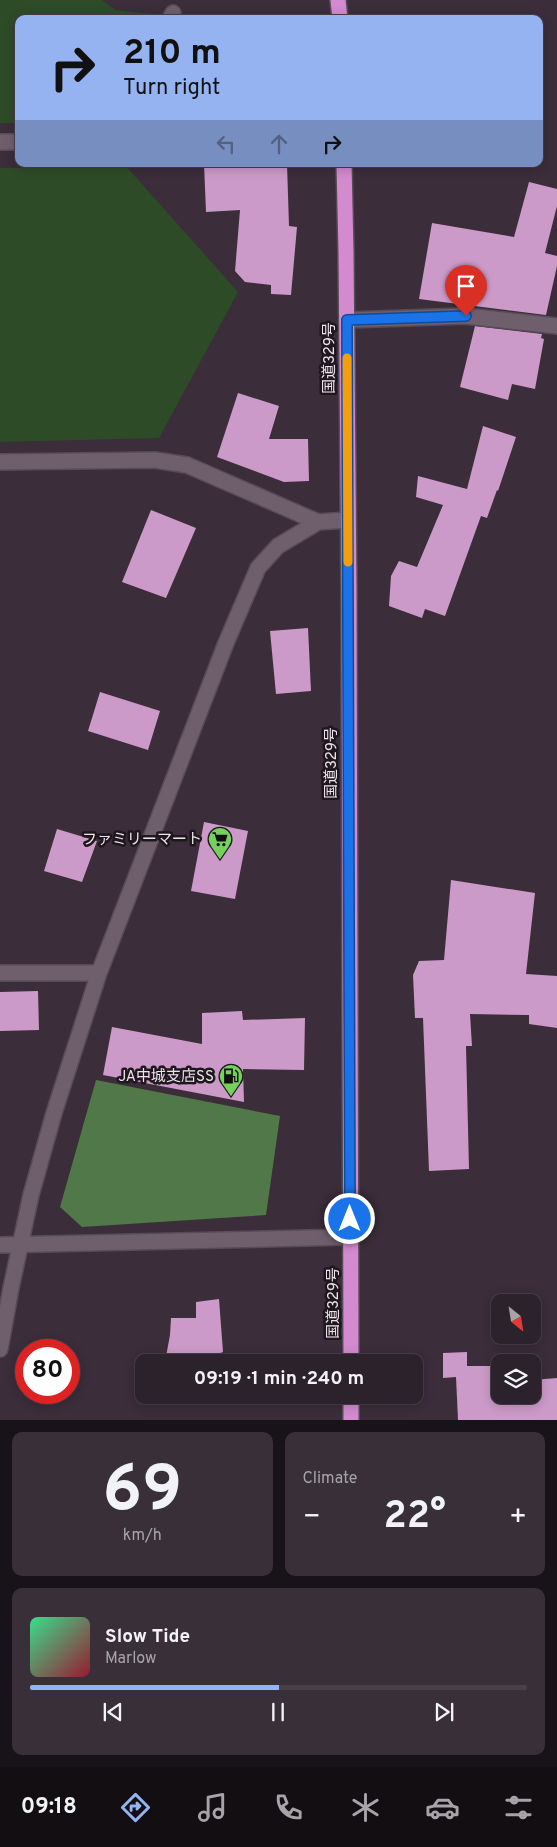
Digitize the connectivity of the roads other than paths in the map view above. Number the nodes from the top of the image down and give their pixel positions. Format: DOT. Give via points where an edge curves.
graph roads {
  1 [pos="338,0"];
  2 [pos="340,15"];
  3 [pos="0,142"];
  4 [pos="15,142"];
  5 [pos="344,167"];
  6 [pos="347,320"];
  7 [pos="557,326"];
  8 [pos="0,462"];
  9 [pos="348,520"];
  10 [pos="318,522"];
  11 [pos="0,973"];
  12 [pos="99,973"];
  13 [pos="350,1238"];
  14 [pos="0,1245"];
  15 [pos="21,1245"];
  16 [pos="0,1349"];
  17 [pos="351,1354"];
  18 [pos="351,1404"];
  19 [pos="352,1420"];
  1 -- 2 [label="highway"];
  3 -- 4 [label="street"];
  5 -- 6 [label="highway, 国道329号"];
  6 -- 7 [label="street" via="466,316"];
  6 -- 9 [label="highway, 国道329号"];
  8 -- 10 [label="street" via="155,460 187,465"];
  9 -- 10 [label="street"];
  9 -- 13 [label="highway, 国道329号"];
  10 -- 12 [label="street" via="278,546 258,568"];
  11 -- 12 [label="street"];
  12 -- 15 [label="street" via="54,1113"];
  13 -- 15 [label="street"];
  13 -- 17 [label="highway, 国道329号"];
  14 -- 15 [label="street"];
  15 -- 16 [label="street"];
  18 -- 19 [label="highway"];
}
